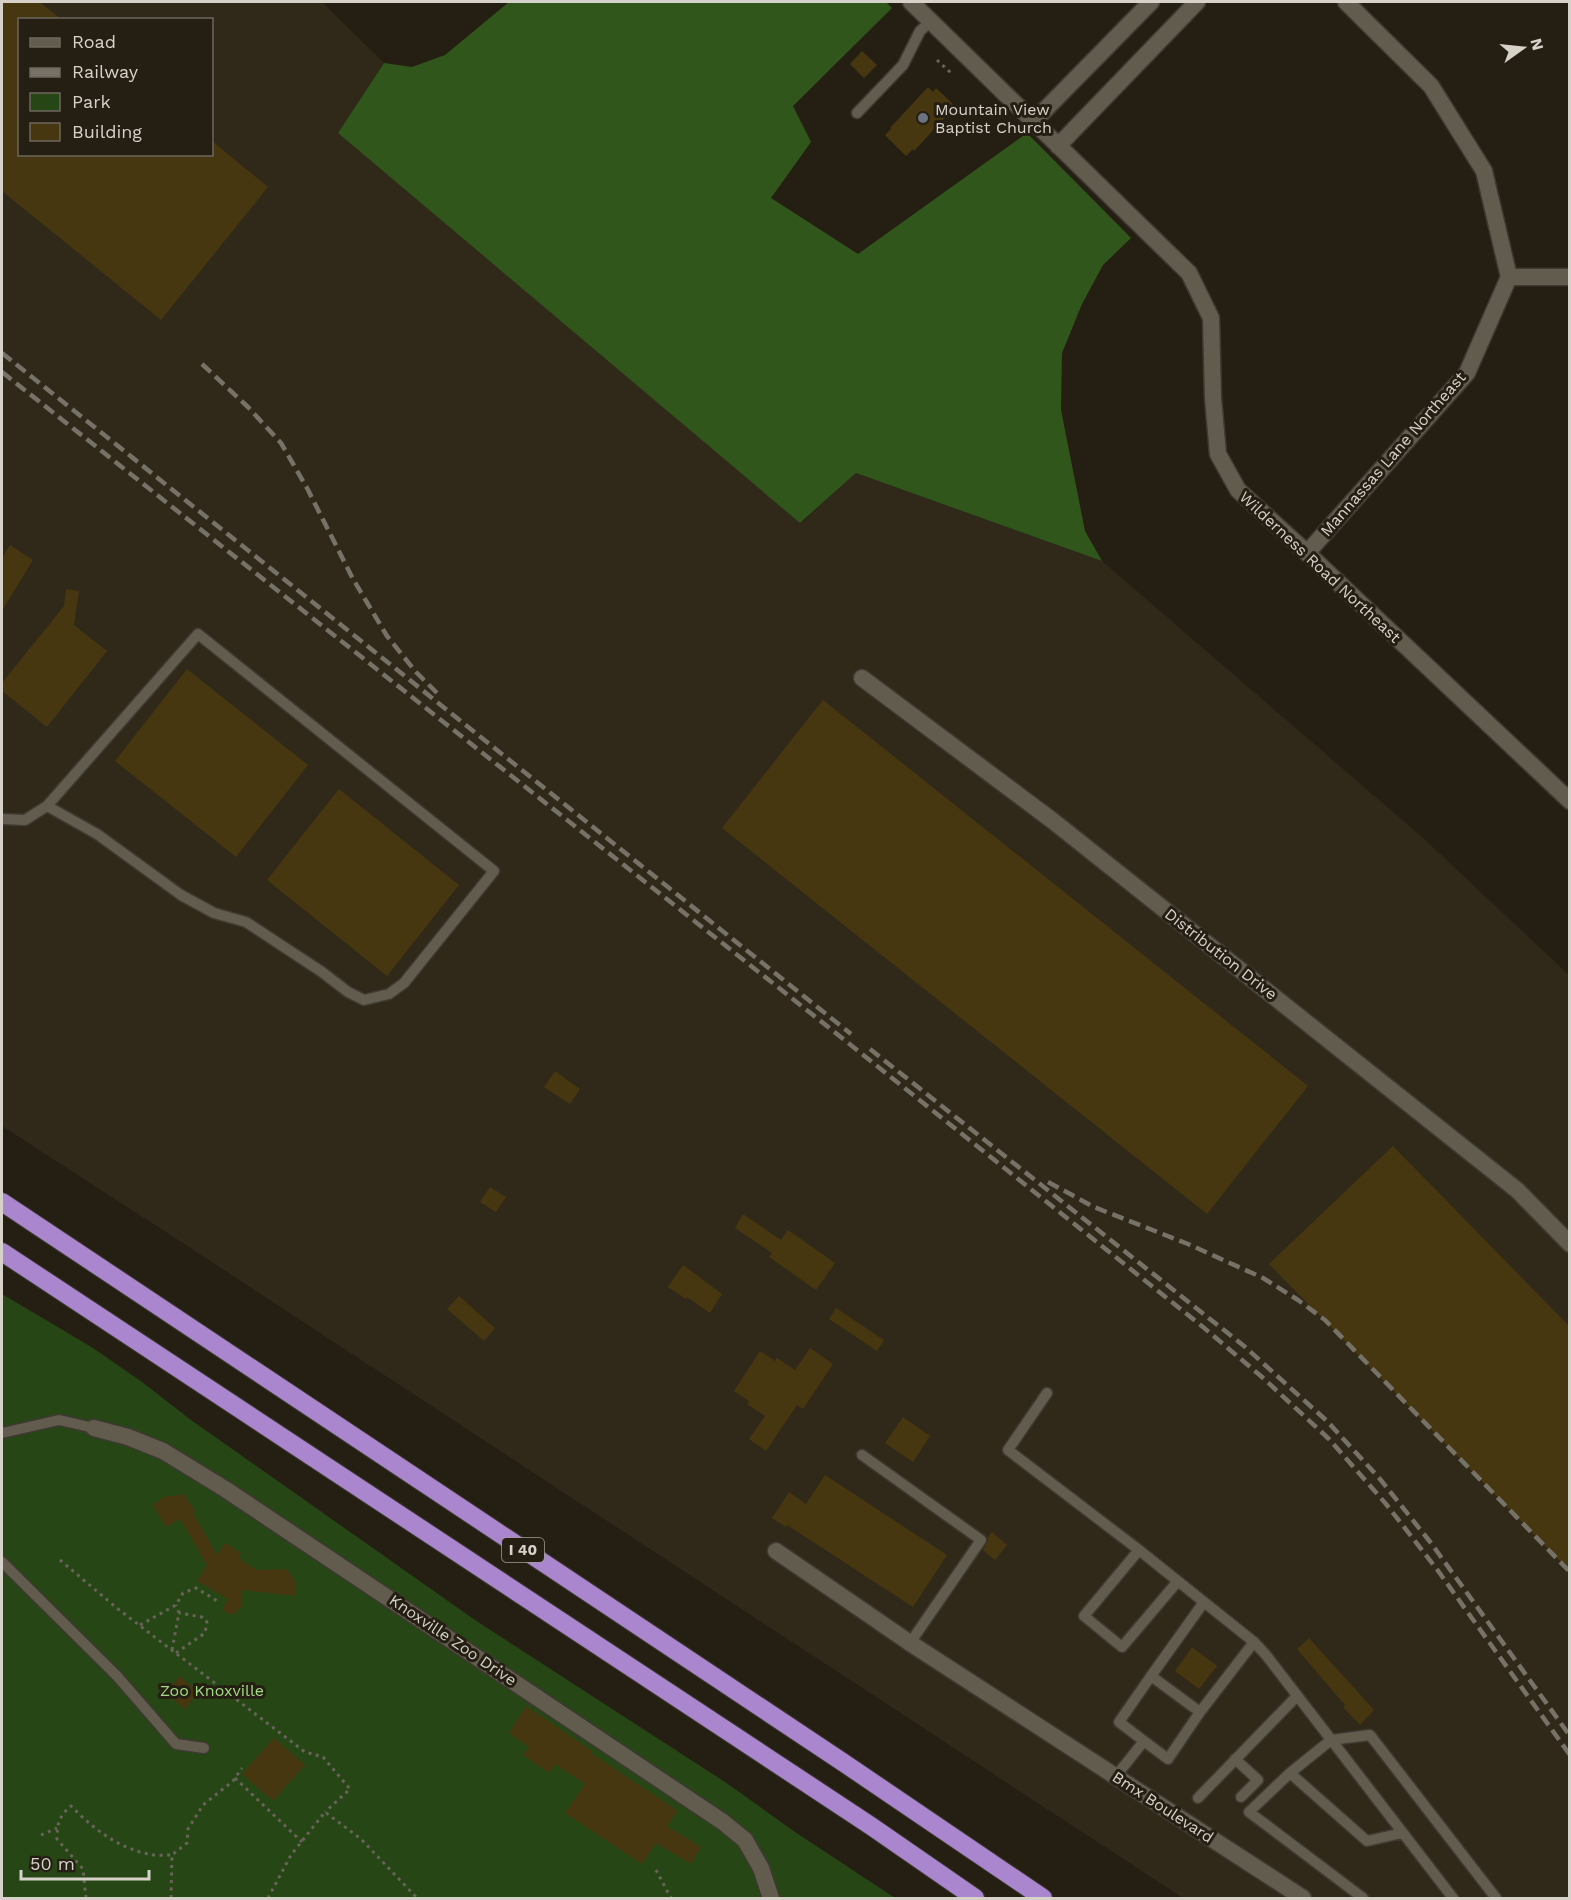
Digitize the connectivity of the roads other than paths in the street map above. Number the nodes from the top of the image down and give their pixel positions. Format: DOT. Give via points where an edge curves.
graph roads {
  1 [pos="911,2"];
  2 [pos="1151,2"];
  3 [pos="1197,2"];
  4 [pos="1346,2"];
  5 [pos="931,21"];
  6 [pos="857,113"];
  7 [pos="1034,122"];
  8 [pos="1058,146"];
  9 [pos="1509,277"];
  10 [pos="1569,277"];
  11 [pos="1307,552"];
  12 [pos="862,678"];
  13 [pos="1569,801"];
  14 [pos="47,806"];
  15 [pos="2,819"];
  16 [pos="2,1202"];
  17 [pos="1569,1244"];
  18 [pos="2,1252"];
  19 [pos="1047,1393"];
  20 [pos="94,1428"];
  21 [pos="2,1433"];
  22 [pos="862,1455"];
  23 [pos="1139,1550"];
  24 [pos="776,1551"];
  25 [pos="2,1562"];
  26 [pos="1178,1581"];
  27 [pos="1204,1602"];
  28 [pos="1254,1642"];
  29 [pos="910,1643"];
  30 [pos="1150,1676"];
  31 [pos="1297,1696"];
  32 [pos="1200,1712"];
  33 [pos="1331,1740"];
  34 [pos="1144,1741"];
  35 [pos="204,1748"];
  36 [pos="1235,1759"];
  37 [pos="1290,1773"];
  38 [pos="1116,1776"];
  39 [pos="1241,1797"];
  40 [pos="1198,1798"];
  41 [pos="1402,1833"];
  42 [pos="771,1899"];
  43 [pos="975,1899"];
  44 [pos="1044,1899"];
  45 [pos="1303,1899"];
  46 [pos="1363,1899"];
  47 [pos="1453,1899"];
  48 [pos="1496,1899"];
  1 -- 5 [label="street, Wilderness Road Northeast"];
  2 -- 7 [label="street"];
  3 -- 8 [label="street"];
  4 -- 9 [label="street" via="1431,86 1484,171"];
  5 -- 6 [label="lane" via="920,31 903,65"];
  5 -- 7 [label="street, Wilderness Road Northeast"];
  7 -- 8 [label="street, Wilderness Road Northeast"];
  8 -- 11 [label="street, Wilderness Road Northeast" via="1189,273 1211,318 1218,454 1238,490"];
  9 -- 10 [label="street"];
  9 -- 11 [label="street, Mannassas Lane Northeast" via="1467,373"];
  11 -- 13 [label="street, Wilderness Road Northeast"];
  12 -- 17 [label="street, Distribution Drive" via="1053,821 1517,1190"];
  14 -- 14 [label="lane" via="97,834 181,896 214,913 246,922 364,1000 389,994 404,983 494,871 198,634"];
  14 -- 15 [label="lane" via="25,820"];
  16 -- 44 [label="highway, I 40"];
  18 -- 43 [label="highway, I 40" via="871,1826"];
  19 -- 23 [label="lane" via="1008,1450"];
  20 -- 21 [label="lane" via="59,1420"];
  20 -- 42 [label="street, Knoxville Zoo Drive" via="163,1451 225,1489 723,1822 745,1840 761,1868"];
  22 -- 29 [label="lane" via="981,1540"];
  23 -- 26 [label="lane"];
  23 -- 26 [label="lane" via="1084,1616 1122,1647"];
  24 -- 29 [label="street, Bmx Boulevard"];
  25 -- 35 [label="lane" via="117,1676 176,1744"];
  26 -- 27 [label="lane"];
  27 -- 28 [label="lane"];
  27 -- 30 [label="lane"];
  28 -- 31 [label="lane"];
  28 -- 32 [label="lane"];
  29 -- 38 [label="street, Bmx Boulevard"];
  30 -- 32 [label="lane"];
  30 -- 34 [label="lane" via="1119,1722"];
  31 -- 33 [label="lane"];
  31 -- 36 [label="lane"];
  32 -- 34 [label="lane" via="1168,1760"];
  33 -- 37 [label="lane"];
  33 -- 41 [label="lane"];
  33 -- 48 [label="lane" via="1370,1736"];
  34 -- 38 [label="lane"];
  36 -- 39 [label="lane" via="1258,1780"];
  36 -- 40 [label="lane"];
  37 -- 41 [label="lane" via="1367,1842"];
  37 -- 46 [label="lane" via="1249,1812"];
  38 -- 45 [label="street, Bmx Boulevard"];
  41 -- 47 [label="lane"];
}
